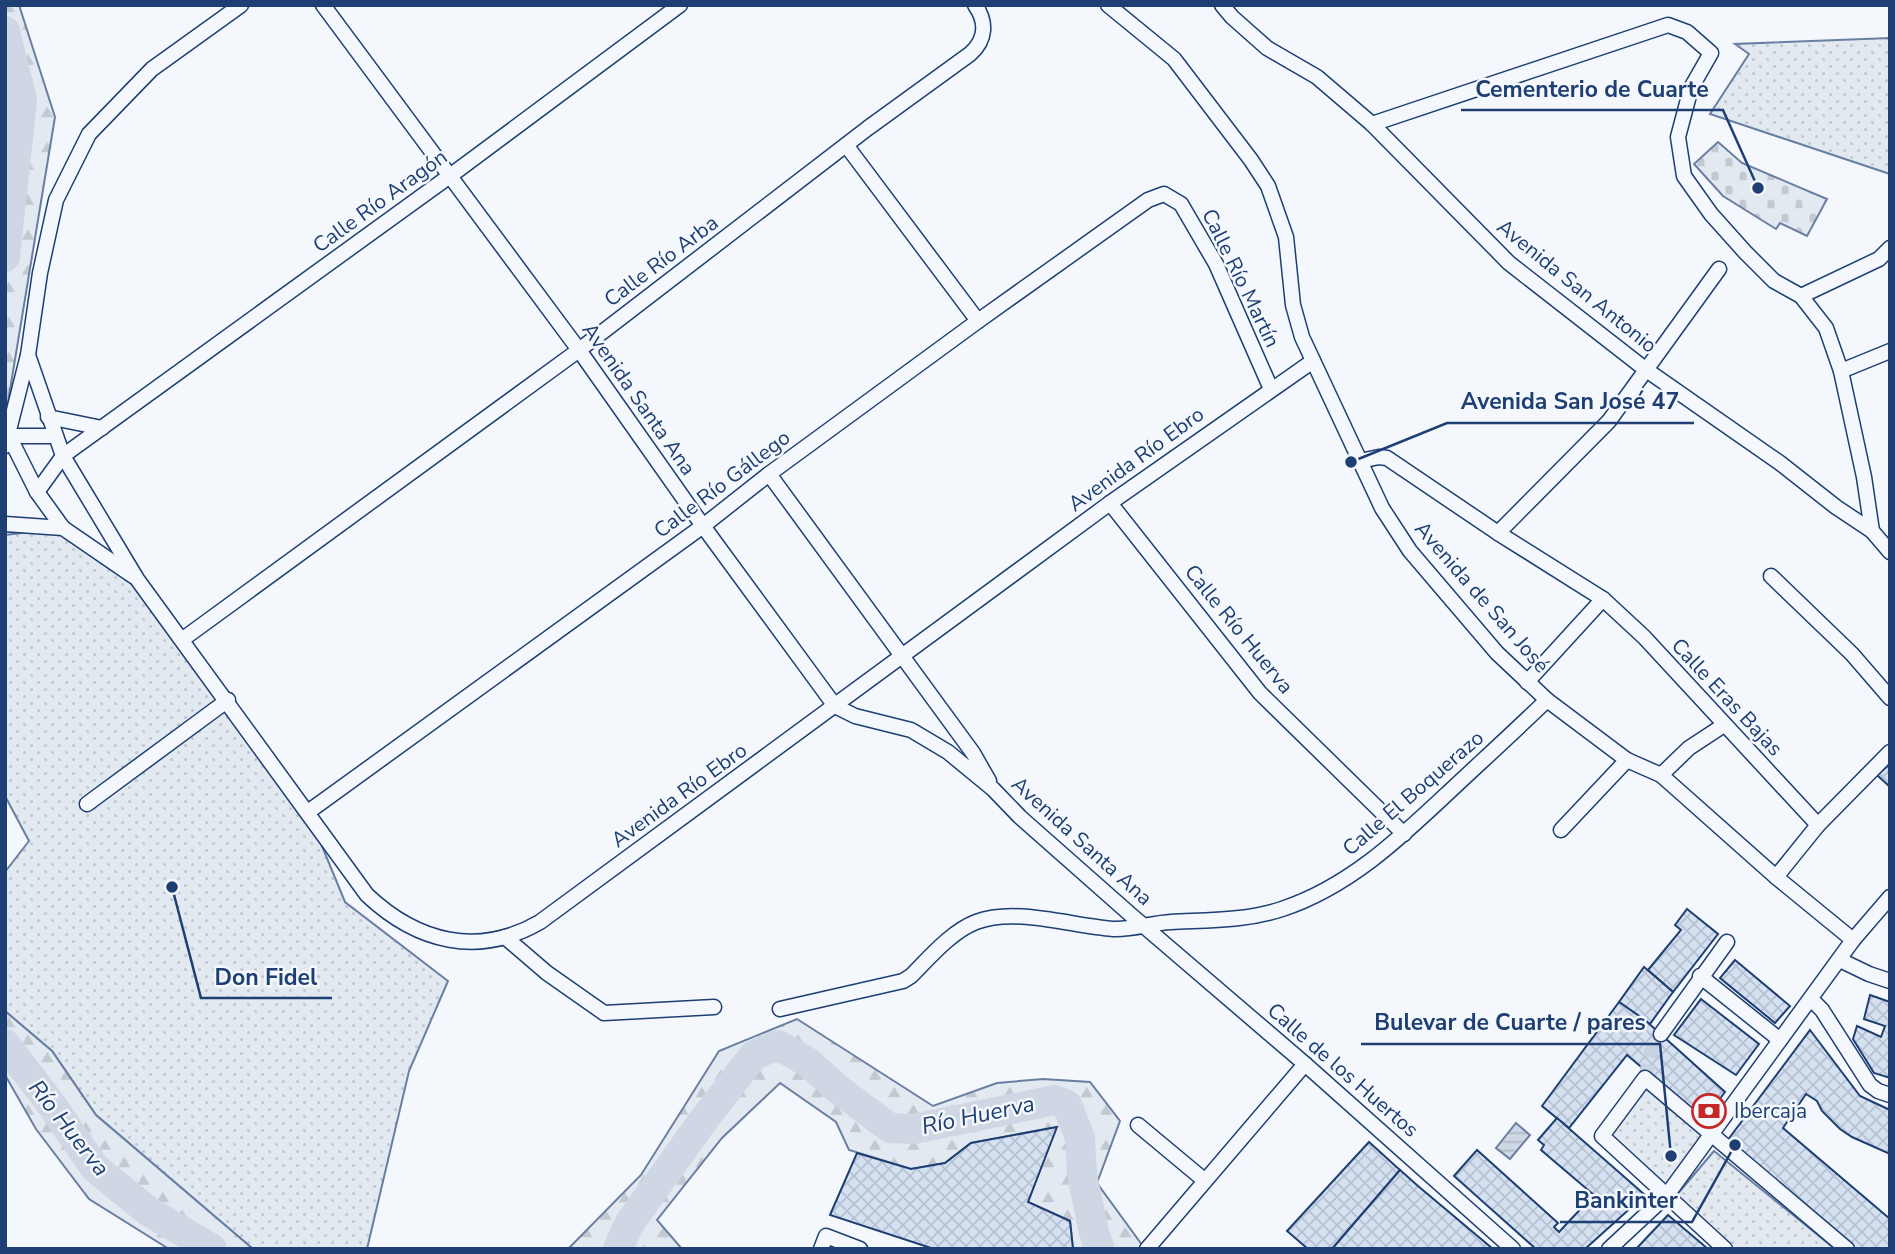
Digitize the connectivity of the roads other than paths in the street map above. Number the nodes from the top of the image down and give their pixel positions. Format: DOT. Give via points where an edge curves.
graph roads {
  1 [pos="241,5"];
  2 [pos="323,5"];
  3 [pos="680,5"];
  4 [pos="975,5"];
  5 [pos="1108,5"];
  6 [pos="1222,5"];
  7 [pos="1372,124"];
  8 [pos="846,145"];
  9 [pos="449,176"];
  10 [pos="1164,194"];
  11 [pos="1890,248"];
  12 [pos="1719,269"];
  13 [pos="1801,296"];
  14 [pos="978,321"];
  15 [pos="579,350"];
  16 [pos="1890,351"];
  17 [pos="28,355"];
  18 [pos="1313,361"];
  19 [pos="1645,369"];
  20 [pos="1841,371"];
  21 [pos="1271,388"];
  22 [pos="48,417"];
  23 [pos="102,428"];
  24 [pos="55,436"];
  25 [pos="7,441"];
  26 [pos="63,456"];
  27 [pos="1360,461"];
  28 [pos="769,474"];
  29 [pos="37,492"];
  30 [pos="1110,503"];
  31 [pos="5,524"];
  32 [pos="703,526"];
  33 [pos="62,528"];
  34 [pos="1872,531"];
  35 [pos="1498,533"];
  36 [pos="1890,551"];
  37 [pos="1771,576"];
  38 [pos="137,579"];
  39 [pos="1603,599"];
  40 [pos="183,639"];
  41 [pos="903,657"];
  42 [pos="1527,682"];
  43 [pos="1890,698"];
  44 [pos="228,700"];
  45 [pos="1547,701"];
  46 [pos="835,706"];
  47 [pos="1724,725"];
  48 [pos="1890,752"];
  49 [pos="1627,760"];
  50 [pos="1661,775"];
  51 [pos="993,789"];
  52 [pos="87,804"];
  53 [pos="308,812"];
  54 [pos="1818,825"];
  55 [pos="1561,830"];
  56 [pos="1404,834"];
  57 [pos="1776,877"];
  58 [pos="1890,897"];
  59 [pos="1143,925"];
  60 [pos="505,937"];
  61 [pos="1853,940"];
  62 [pos="1727,942"];
  63 [pos="1840,960"];
  64 [pos="1700,976"];
  65 [pos="1890,981"];
  66 [pos="1811,999"];
  67 [pos="714,1007"];
  68 [pos="780,1009"];
  69 [pos="1661,1034"];
  70 [pos="1780,1040"];
  71 [pos="1305,1065"];
  72 [pos="1890,1095"];
  73 [pos="1138,1125"];
  74 [pos="1710,1135"];
  75 [pos="1204,1181"];
  76 [pos="1667,1195"];
  77 [pos="821,1249"];
  78 [pos="860,1249"];
  79 [pos="1147,1249"];
  80 [pos="1513,1249"];
  81 [pos="1609,1249"];
  82 [pos="1725,1249"];
  83 [pos="1847,1249"];
  1 -- 17 [label="street" via="152,69 89,134 56,200"];
  2 -- 9 [label="street, Avenida Santa Ana"];
  3 -- 9 [label="street, Calle Río Aragón"];
  4 -- 8 [label="street, Calle Río Arba" via="984,30 980,44"];
  5 -- 18 [label="street, Avenida de San José" via="1174,59 1268,186 1286,237 1297,322"];
  6 -- 7 [label="street, Avenida San Antonio" via="1267,48 1317,78"];
  7 -- 13 [label="street" via="1668,25 1687,32 1711,53 1692,88 1678,137 1684,176 1745,252 1774,281"];
  7 -- 19 [label="street, Avenida San Antonio" via="1509,263"];
  8 -- 14 [label="street"];
  8 -- 15 [label="street, Calle Río Arba"];
  9 -- 15 [label="street, Avenida Santa Ana"];
  9 -- 23 [label="street, Calle Río Aragón"];
  10 -- 14 [label="street, Calle Río Gállego" via="1148,200"];
  10 -- 21 [label="street, Calle Río Martín" via="1181,204 1216,264"];
  11 -- 13 [label="street" via="1879,258"];
  12 -- 19 [label="street"];
  13 -- 20 [label="street" via="1826,328"];
  14 -- 28 [label="street, Calle Río Gállego"];
  15 -- 32 [label="street, Avenida Santa Ana"];
  15 -- 40 [label="street, Calle Río Arba"];
  16 -- 20 [label="street"];
  17 -- 22 [label="street, Avenida Río Ebro"];
  17 -- 25 [label="street"];
  18 -- 21 [label="street, Avenida Río Ebro"];
  18 -- 27 [label="street, Avenida de San José"];
  19 -- 34 [label="street, Avenida San Antonio"];
  19 -- 35 [label="street" via="1598,433"];
  20 -- 34 [label="street"];
  21 -- 30 [label="street, Avenida Río Ebro"];
  22 -- 23 [label="street"];
  22 -- 24 [label="street, Avenida Río Ebro"];
  23 -- 26 [label="street, Calle Río Aragón"];
  24 -- 25 [label="street"];
  24 -- 26 [label="street, Avenida Río Ebro"];
  25 -- 29 [label="street, Avenida Río Ebro"];
  26 -- 29 [label="street, Calle Río Aragón"];
  26 -- 38 [label="street, Avenida Río Ebro"];
  27 -- 35 [label="street, Calle Eras Bajas" via="1387,458"];
  27 -- 42 [label="street, Avenida de San José" via="1382,508 1410,551"];
  28 -- 32 [label="street, Calle Río Gállego"];
  28 -- 41 [label="street, Avenida Santa Ana"];
  29 -- 33 [label="street, Avenida Río Ebro"];
  30 -- 41 [label="street, Avenida Río Ebro"];
  30 -- 56 [label="street, Calle Río Huerva" via="1260,693"];
  31 -- 33 [label="street"];
  32 -- 46 [label="street, Avenida Santa Ana"];
  32 -- 53 [label="street, Calle Río Gállego"];
  33 -- 38 [label="street, Avenida Río Ebro"];
  34 -- 36 [label="street, Avenida San Antonio"];
  35 -- 39 [label="street, Calle Eras Bajas"];
  37 -- 43 [label="street" via="1852,654"];
  38 -- 40 [label="street, Avenida Río Ebro"];
  39 -- 42 [label="street"];
  39 -- 47 [label="street, Calle Eras Bajas"];
  40 -- 44 [label="street, Avenida Río Ebro"];
  41 -- 46 [label="street, Avenida Río Ebro"];
  41 -- 51 [label="street, Avenida Santa Ana" via="973,753"];
  42 -- 45 [label="street, Avenida de San José"];
  44 -- 52 [label="street"];
  44 -- 53 [label="street, Avenida Río Ebro"];
  45 -- 49 [label="street, Avenida de San José"];
  45 -- 56 [label="street, Calle El Boquerazo"];
  46 -- 51 [label="street, Avenida Santa Ana" via="928,738"];
  46 -- 60 [label="street, Avenida Río Ebro" via="540,922"];
  47 -- 50 [label="street" via="1689,748"];
  47 -- 54 [label="street, Calle Eras Bajas"];
  48 -- 54 [label="street"];
  49 -- 50 [label="street, Avenida de San José"];
  49 -- 55 [label="street"];
  50 -- 57 [label="street, Avenida de San José"];
  51 -- 59 [label="street, Avenida Santa Ana"];
  53 -- 60 [label="street, Avenida Río Ebro" via="368,895 402,923 456,941"];
  54 -- 57 [label="street"];
  56 -- 59 [label="street, Calle El Boquerazo" via="1346,878 1284,908 1238,919"];
  57 -- 61 [label="street, Avenida de San José"];
  58 -- 61 [label="street"];
  59 -- 68 [label="street, Calle El Boquerazo" via="1115,929 1015,917 983,920 966,926 903,981"];
  59 -- 71 [label="street, Calle de los Huertos"];
  60 -- 67 [label="street" via="547,974 604,1013"];
  61 -- 63 [label="street"];
  62 -- 64 [label="street"];
  63 -- 65 [label="street"];
  63 -- 66 [label="street"];
  64 -- 69 [label="street"];
  64 -- 70 [label="street"];
  66 -- 70 [label="street"];
  66 -- 72 [label="street" via="1871,1085"];
  70 -- 74 [label="street"];
  71 -- 75 [label="street"];
  71 -- 80 [label="street, Calle de los Huertos"];
  73 -- 75 [label="street"];
  74 -- 76 [label="street"];
  74 -- 76 [label="street" via="1645,1078 1602,1136"];
  74 -- 83 [label="street"];
  75 -- 79 [label="street"];
  76 -- 81 [label="street"];
  76 -- 82 [label="street"];
  77 -- 78 [label="street" via="826,1237"];
}
